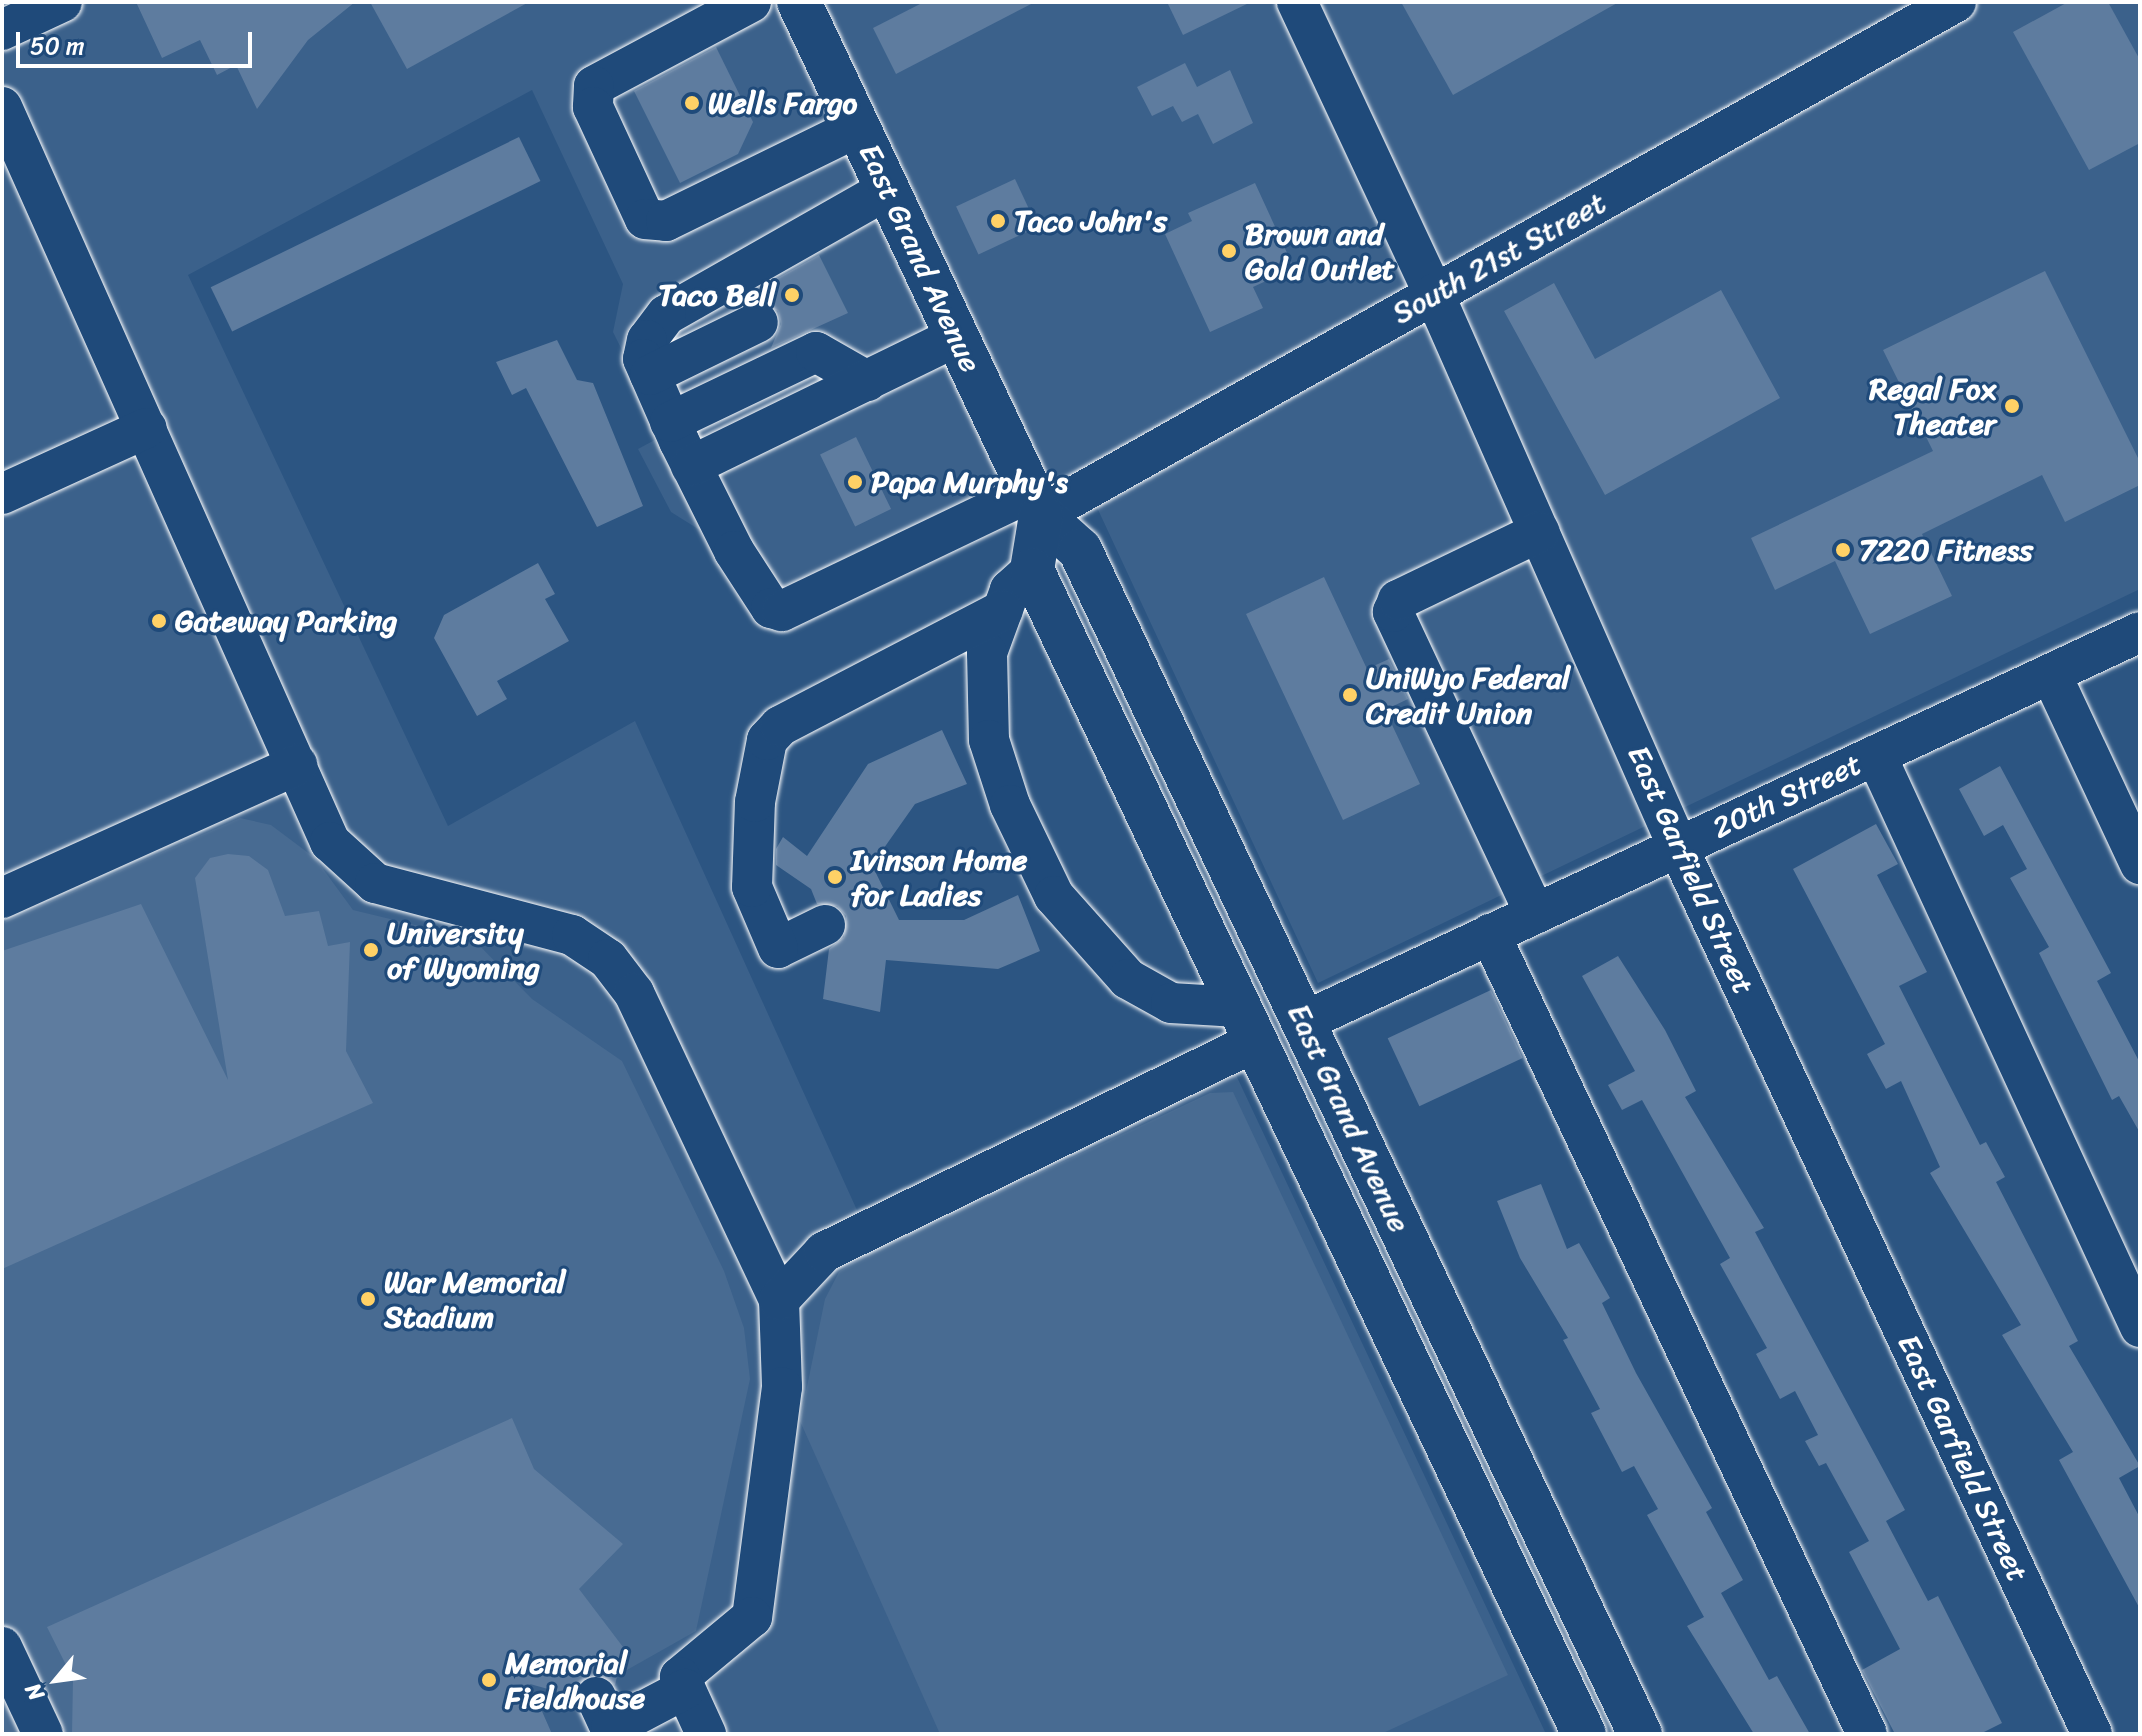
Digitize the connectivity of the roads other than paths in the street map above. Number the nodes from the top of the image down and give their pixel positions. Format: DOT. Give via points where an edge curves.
graph roads {
  1 [pos="62,2"];
  2 [pos="751,2"];
  3 [pos="799,2"];
  4 [pos="1297,2"];
  5 [pos="1956,2"];
  6 [pos="2,30"];
  7 [pos="2,107"];
  8 [pos="858,127"];
  9 [pos="888,189"];
  10 [pos="1434,294"];
  11 [pos="758,322"];
  12 [pos="957,336"];
  13 [pos="650,375"];
  14 [pos="867,381"];
  15 [pos="670,422"];
  16 [pos="147,428"];
  17 [pos="691,466"];
  18 [pos="2,494"];
  19 [pos="1036,504"];
  20 [pos="1539,532"];
  21 [pos="1032,570"];
  22 [pos="1003,610"];
  23 [pos="2140,632"];
  24 [pos="2051,674"];
  25 [pos="1876,755"];
  26 [pos="297,765"];
  27 [pos="1678,847"];
  28 [pos="2140,864"];
  29 [pos="2,898"];
  30 [pos="1535,914"];
  31 [pos="825,925"];
  32 [pos="1490,934"];
  33 [pos="1303,1022"];
  34 [pos="1247,1024"];
  35 [pos="779,1300"];
  36 [pos="2140,1327"];
  37 [pos="2,1647"];
  38 [pos="685,1689"];
  39 [pos="607,1720"];
  40 [pos="43,1734"];
  41 [pos="706,1734"];
  42 [pos="1584,1734"];
  43 [pos="1640,1734"];
  44 [pos="1867,1734"];
  45 [pos="2092,1734"];
  1 -- 6 [label="street"];
  2 -- 8 [label="street" via="594,86 593,107 645,219 666,221"];
  3 -- 8 [label="main road, East Grand Avenue"];
  4 -- 10 [label="street, East Garfield Street"];
  5 -- 10 [label="street, South 21st Street"];
  7 -- 16 [label="street"];
  8 -- 9 [label="main road, East Grand Avenue"];
  9 -- 12 [label="main road, East Grand Avenue"];
  9 -- 13 [label="street" via="666,315 647,340 643,359"];
  10 -- 19 [label="street, South 21st Street"];
  10 -- 20 [label="street, East Garfield Street"];
  11 -- 13 [label="street"];
  12 -- 14 [label="street"];
  12 -- 19 [label="main road, East Grand Avenue"];
  13 -- 15 [label="street, South 21st Street"];
  14 -- 15 [label="street" via="816,352"];
  14 -- 17 [label="street"];
  15 -- 17 [label="street, South 21st Street"];
  16 -- 18 [label="street"];
  16 -- 26 [label="street"];
  17 -- 19 [label="street, South 21st Street" via="734,551 771,608 782,611"];
  19 -- 21 [label="main road"];
  19 -- 33 [label="main road, East Grand Avenue" via="1080,550"];
  20 -- 27 [label="street, East Garfield Street"];
  20 -- 30 [label="street" via="1398,600 1393,612"];
  21 -- 22 [label="street" via="1010,590"];
  21 -- 34 [label="main road, East Grand Avenue"];
  22 -- 31 [label="street" via="780,726 767,740 755,802 752,887 778,948"];
  22 -- 34 [label="street" via="987,653 989,740 1010,805 1054,896 1128,979 1171,1003"];
  23 -- 24 [label="street, 20th Street"];
  24 -- 25 [label="street, 20th Street"];
  24 -- 28 [label="street"];
  25 -- 27 [label="street, 20th Street"];
  25 -- 36 [label="street"];
  26 -- 29 [label="street"];
  26 -- 35 [label="street" via="330,842 375,883 572,935 608,959 634,993"];
  27 -- 30 [label="street, 20th Street"];
  27 -- 45 [label="street, East Garfield Street"];
  30 -- 32 [label="street, 20th Street"];
  32 -- 33 [label="street, 20th Street"];
  32 -- 44 [label="street"];
  33 -- 43 [label="main road, East Grand Avenue"];
  34 -- 35 [label="street" via="824,1252"];
  34 -- 42 [label="main road, East Grand Avenue"];
  35 -- 38 [label="street" via="782,1387 752,1617 680,1677"];
  37 -- 40 [label="street"];
  38 -- 39 [label="street"];
  38 -- 41 [label="street"];
}
